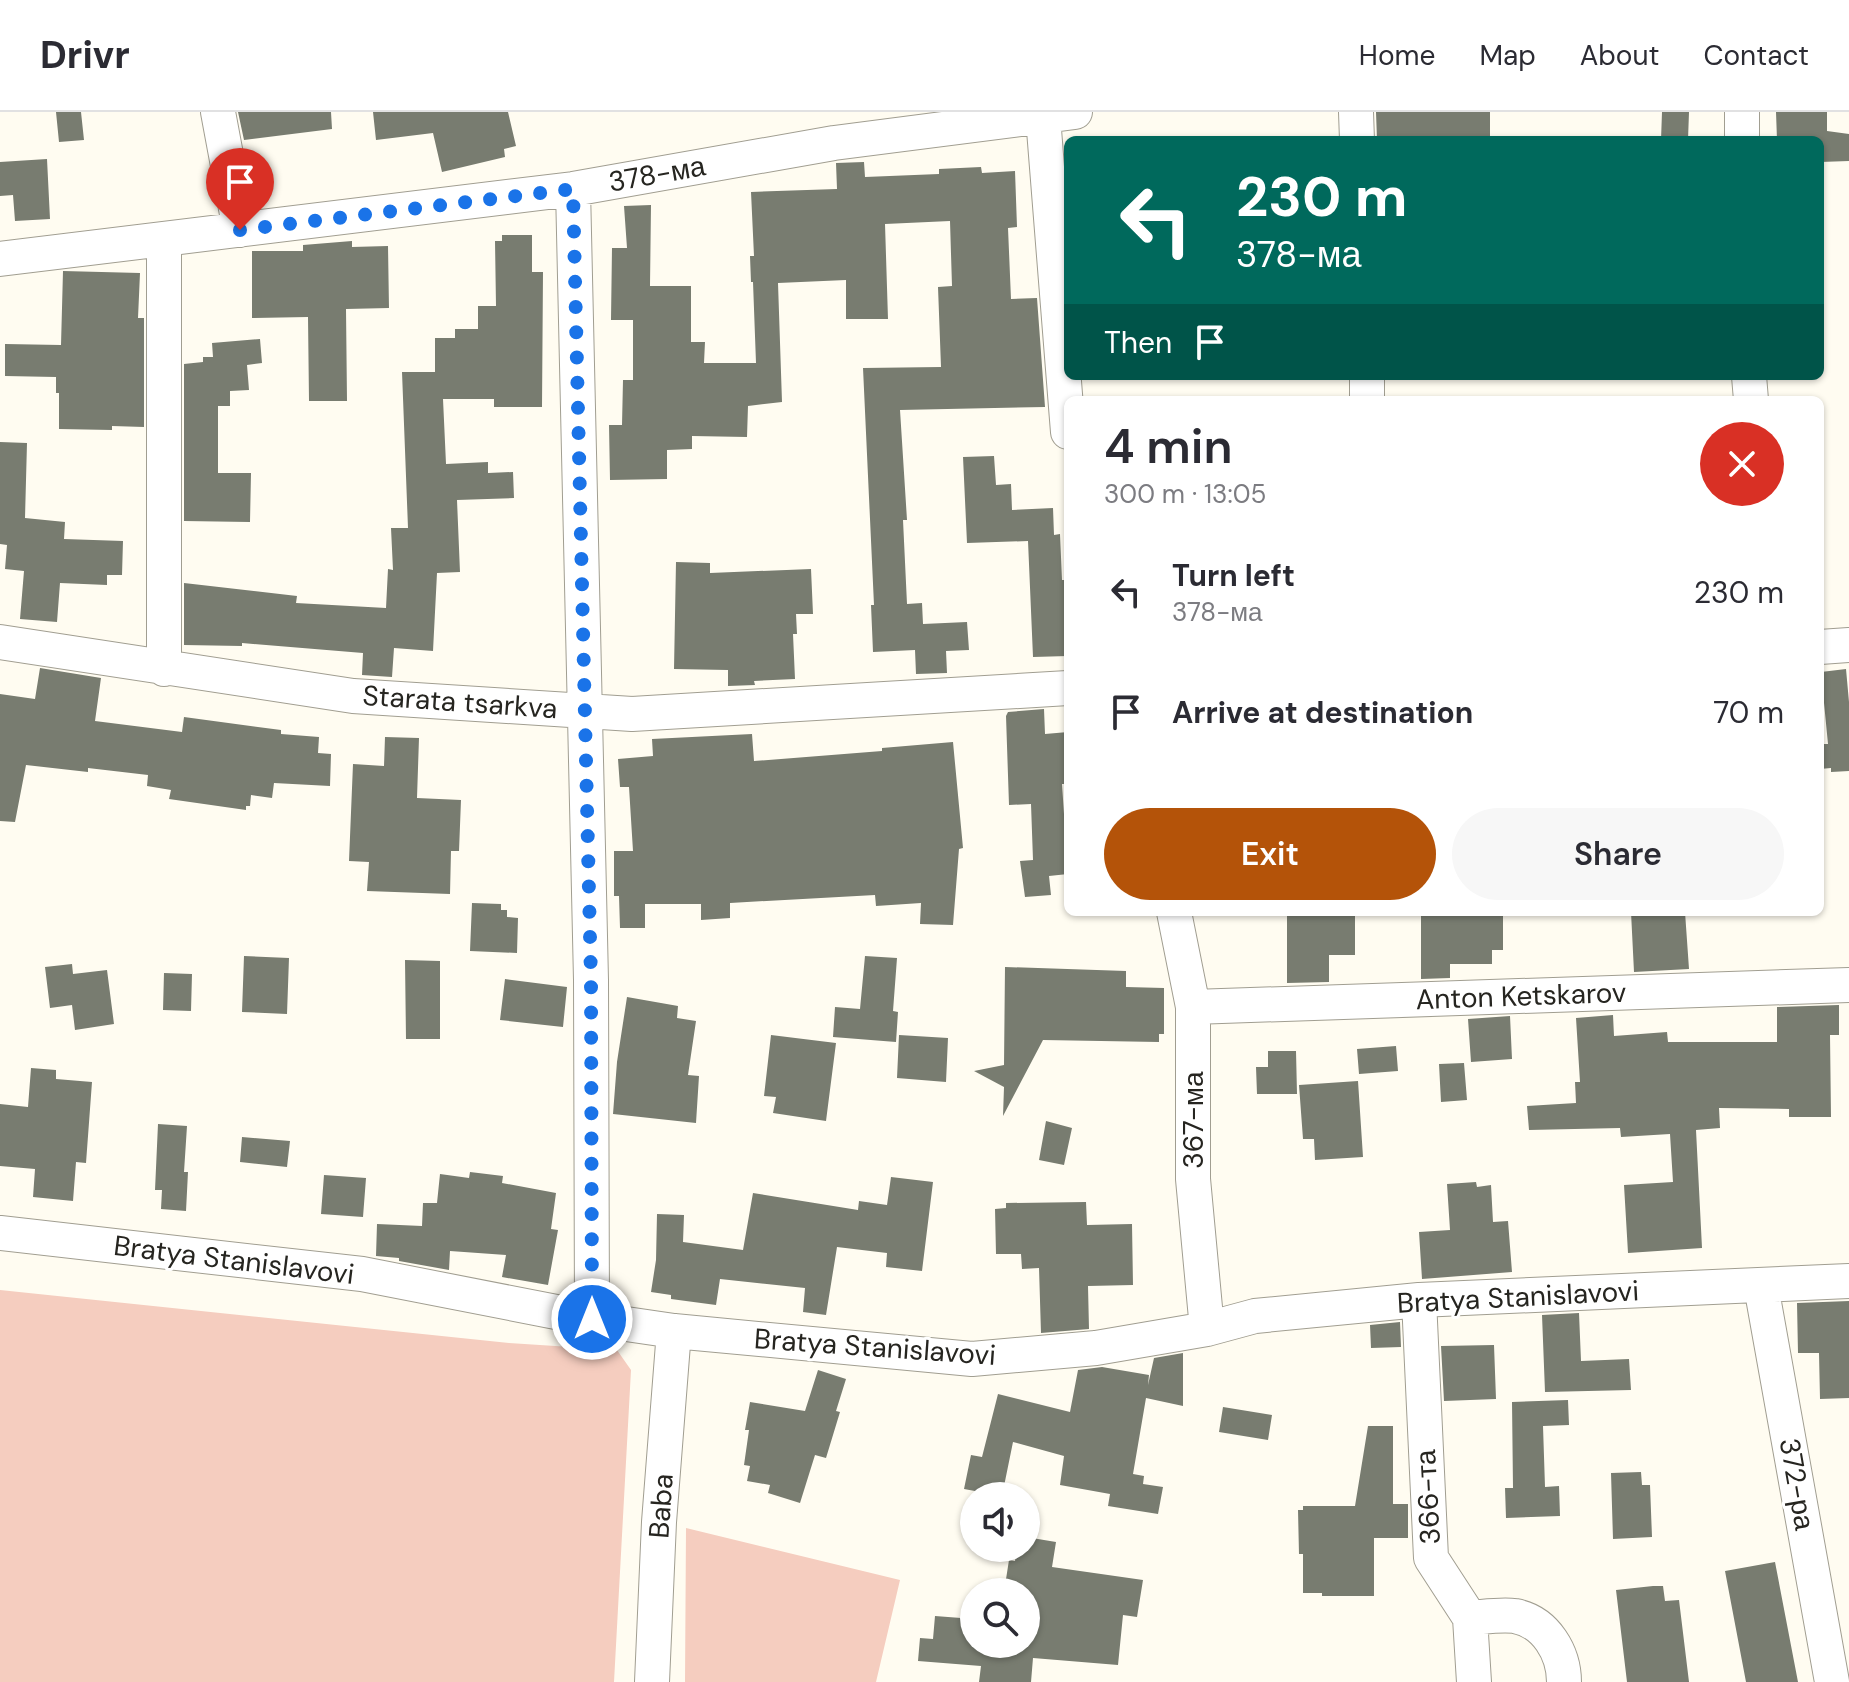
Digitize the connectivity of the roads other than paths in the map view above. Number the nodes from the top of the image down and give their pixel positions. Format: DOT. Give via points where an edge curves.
graph roads {
  1 [pos="218,112"];
  2 [pos="1356,112"];
  3 [pos="1742,112"];
  4 [pos="1059,114"];
  5 [pos="831,128"];
  6 [pos="1357,136"];
  7 [pos="1742,136"];
  8 [pos="573,189"];
  9 [pos="240,230"];
  10 [pos="164,239"];
  11 [pos="0,259"];
  12 [pos="1064,291"];
  13 [pos="0,642"];
  14 [pos="1849,645"];
  15 [pos="1824,647"];
  16 [pos="164,669"];
  17 [pos="1064,688"];
  18 [pos="585,710"];
  19 [pos="1175,916"];
  20 [pos="1849,985"];
  21 [pos="1193,1007"];
  22 [pos="0,1233"];
  23 [pos="1849,1281"];
  24 [pos="1761,1286"];
  25 [pos="1419,1300"];
  26 [pos="592,1319"];
  27 [pos="1207,1329"];
  28 [pos="674,1331"];
  29 [pos="1470,1618"];
  30 [pos="652,1682"];
  31 [pos="1474,1682"];
  32 [pos="1564,1682"];
  33 [pos="1832,1682"];
  1 -- 9 [label="street"];
  2 -- 6 [label="street"];
  3 -- 7 [label="street"];
  4 -- 5 [label="street, 378-ма"];
  4 -- 12 [label="street"];
  5 -- 8 [label="street, 378-ма"];
  8 -- 9 [label="street, 378-ма"];
  8 -- 18 [label="street"];
  9 -- 10 [label="street, 378-ма"];
  10 -- 11 [label="street, 378-ма"];
  10 -- 16 [label="street"];
  13 -- 16 [label="street, Starata tsarkva"];
  14 -- 15 [label="street"];
  16 -- 18 [label="street, Starata tsarkva" via="353,696"];
  17 -- 18 [label="street, Starata tsarkva" via="632,714"];
  18 -- 26 [label="street"];
  19 -- 21 [label="street, 367-ма"];
  20 -- 21 [label="street, Anton Ketskarov"];
  21 -- 27 [label="street, 367-ма" via="1193,1179"];
  22 -- 26 [label="street, Bratya Stanislavovi" via="362,1274"];
  23 -- 24 [label="street, Bratya Stanislavovi"];
  24 -- 25 [label="street, Bratya Stanislavovi"];
  24 -- 33 [label="street, 372-ра"];
  25 -- 27 [label="street, Bratya Stanislavovi" via="1255,1316"];
  25 -- 29 [label="street, 366-та" via="1431,1558"];
  26 -- 28 [label="street, Bratya Stanislavovi"];
  27 -- 28 [label="street, Bratya Stanislavovi" via="1096,1348 972,1359"];
  28 -- 30 [label="street, Baba"];
  29 -- 31 [label="street, 366-та"];
  29 -- 32 [label="street" via="1513,1615 1528,1620 1556,1646"];
}
